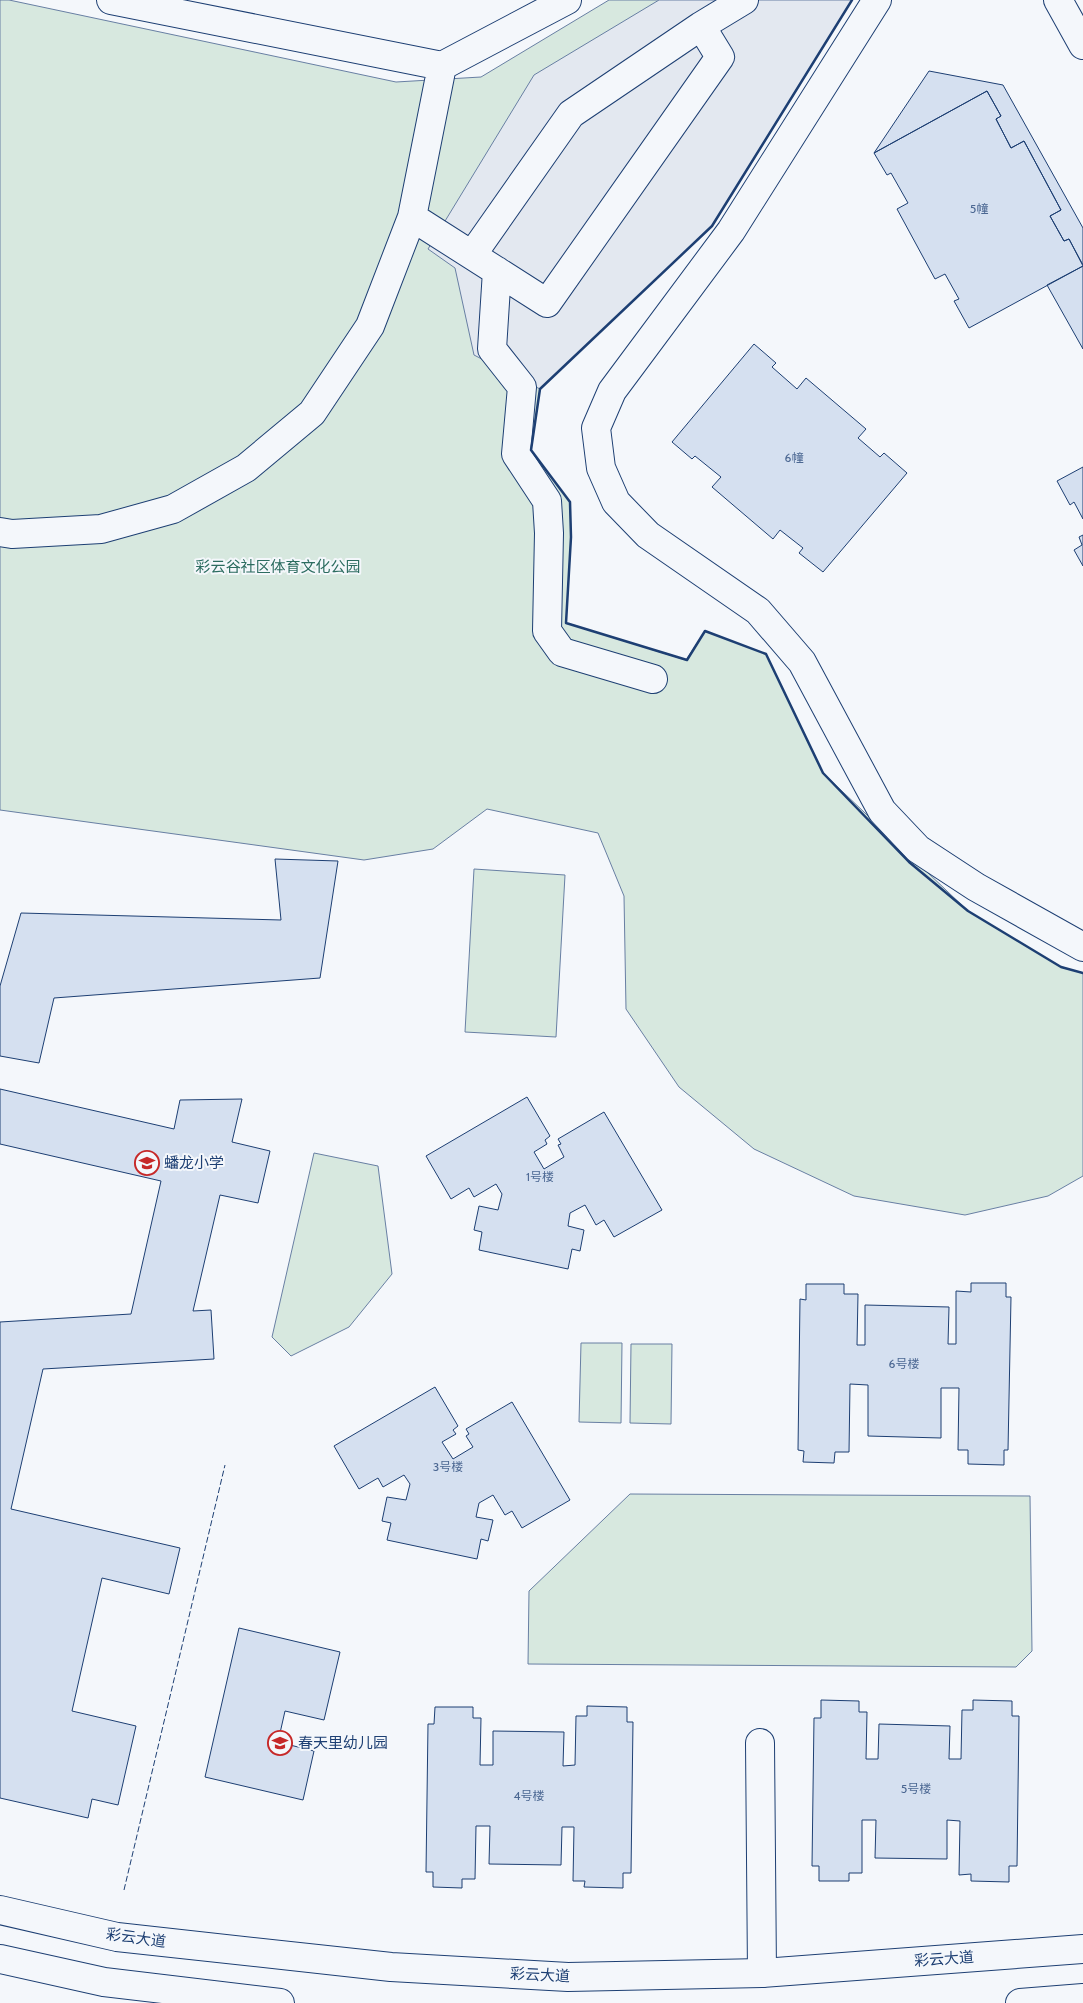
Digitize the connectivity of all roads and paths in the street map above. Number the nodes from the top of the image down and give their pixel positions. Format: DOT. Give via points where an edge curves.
graph roads {
  1 [pos="111,0"];
  2 [pos="568,0"];
  3 [pos="744,0"];
  4 [pos="877,0"];
  5 [pos="1058,0"];
  6 [pos="701,26"];
  7 [pos="1083,45"];
  8 [pos="442,66"];
  9 [pos="412,217"];
  10 [pos="472,255"];
  11 [pos="497,271"];
  12 [pos="0,532"];
  13 [pos="653,679"];
  14 [pos="1083,947"];
  15 [pos="760,1743"];
  16 [pos="0,1910"];
  17 [pos="1083,1949"];
  18 [pos="0,1958"];
  19 [pos="762,1973"];
  20 [pos="1083,1998"];
  21 [pos="280,2003"];
  22 [pos="1020,2003"];
  1 -- 8 [label="main road"];
  2 -- 8 [label="main road"];
  3 -- 6 [label="main road"];
  4 -- 14 [label="main road" via="731,231 612,391 596,428 601,468 616,502 648,535 758,611 802,662 882,811 918,849"];
  5 -- 7 [label="main road"];
  6 -- 10 [label="main road" via="571,114"];
  6 -- 11 [label="main road" via="720,56 547,303"];
  8 -- 9 [label="main road"];
  9 -- 10 [label="main road"];
  9 -- 12 [label="main road" via="370,326 312,413 246,468 173,510 102,528"];
  10 -- 11 [label="main road"];
  11 -- 13 [label="main road" via="492,349 522,387 516,454 547,501 547,631 562,652"];
  15 -- 19 [label="main road"];
  16 -- 19 [label="main road, 彩云大道" via="117,1937 392,1967 568,1977"];
  17 -- 19 [label="main road, 彩云大道"];
  18 -- 21 [label="main road" via="104,1982"];
  20 -- 22 [label="main road"];
}
